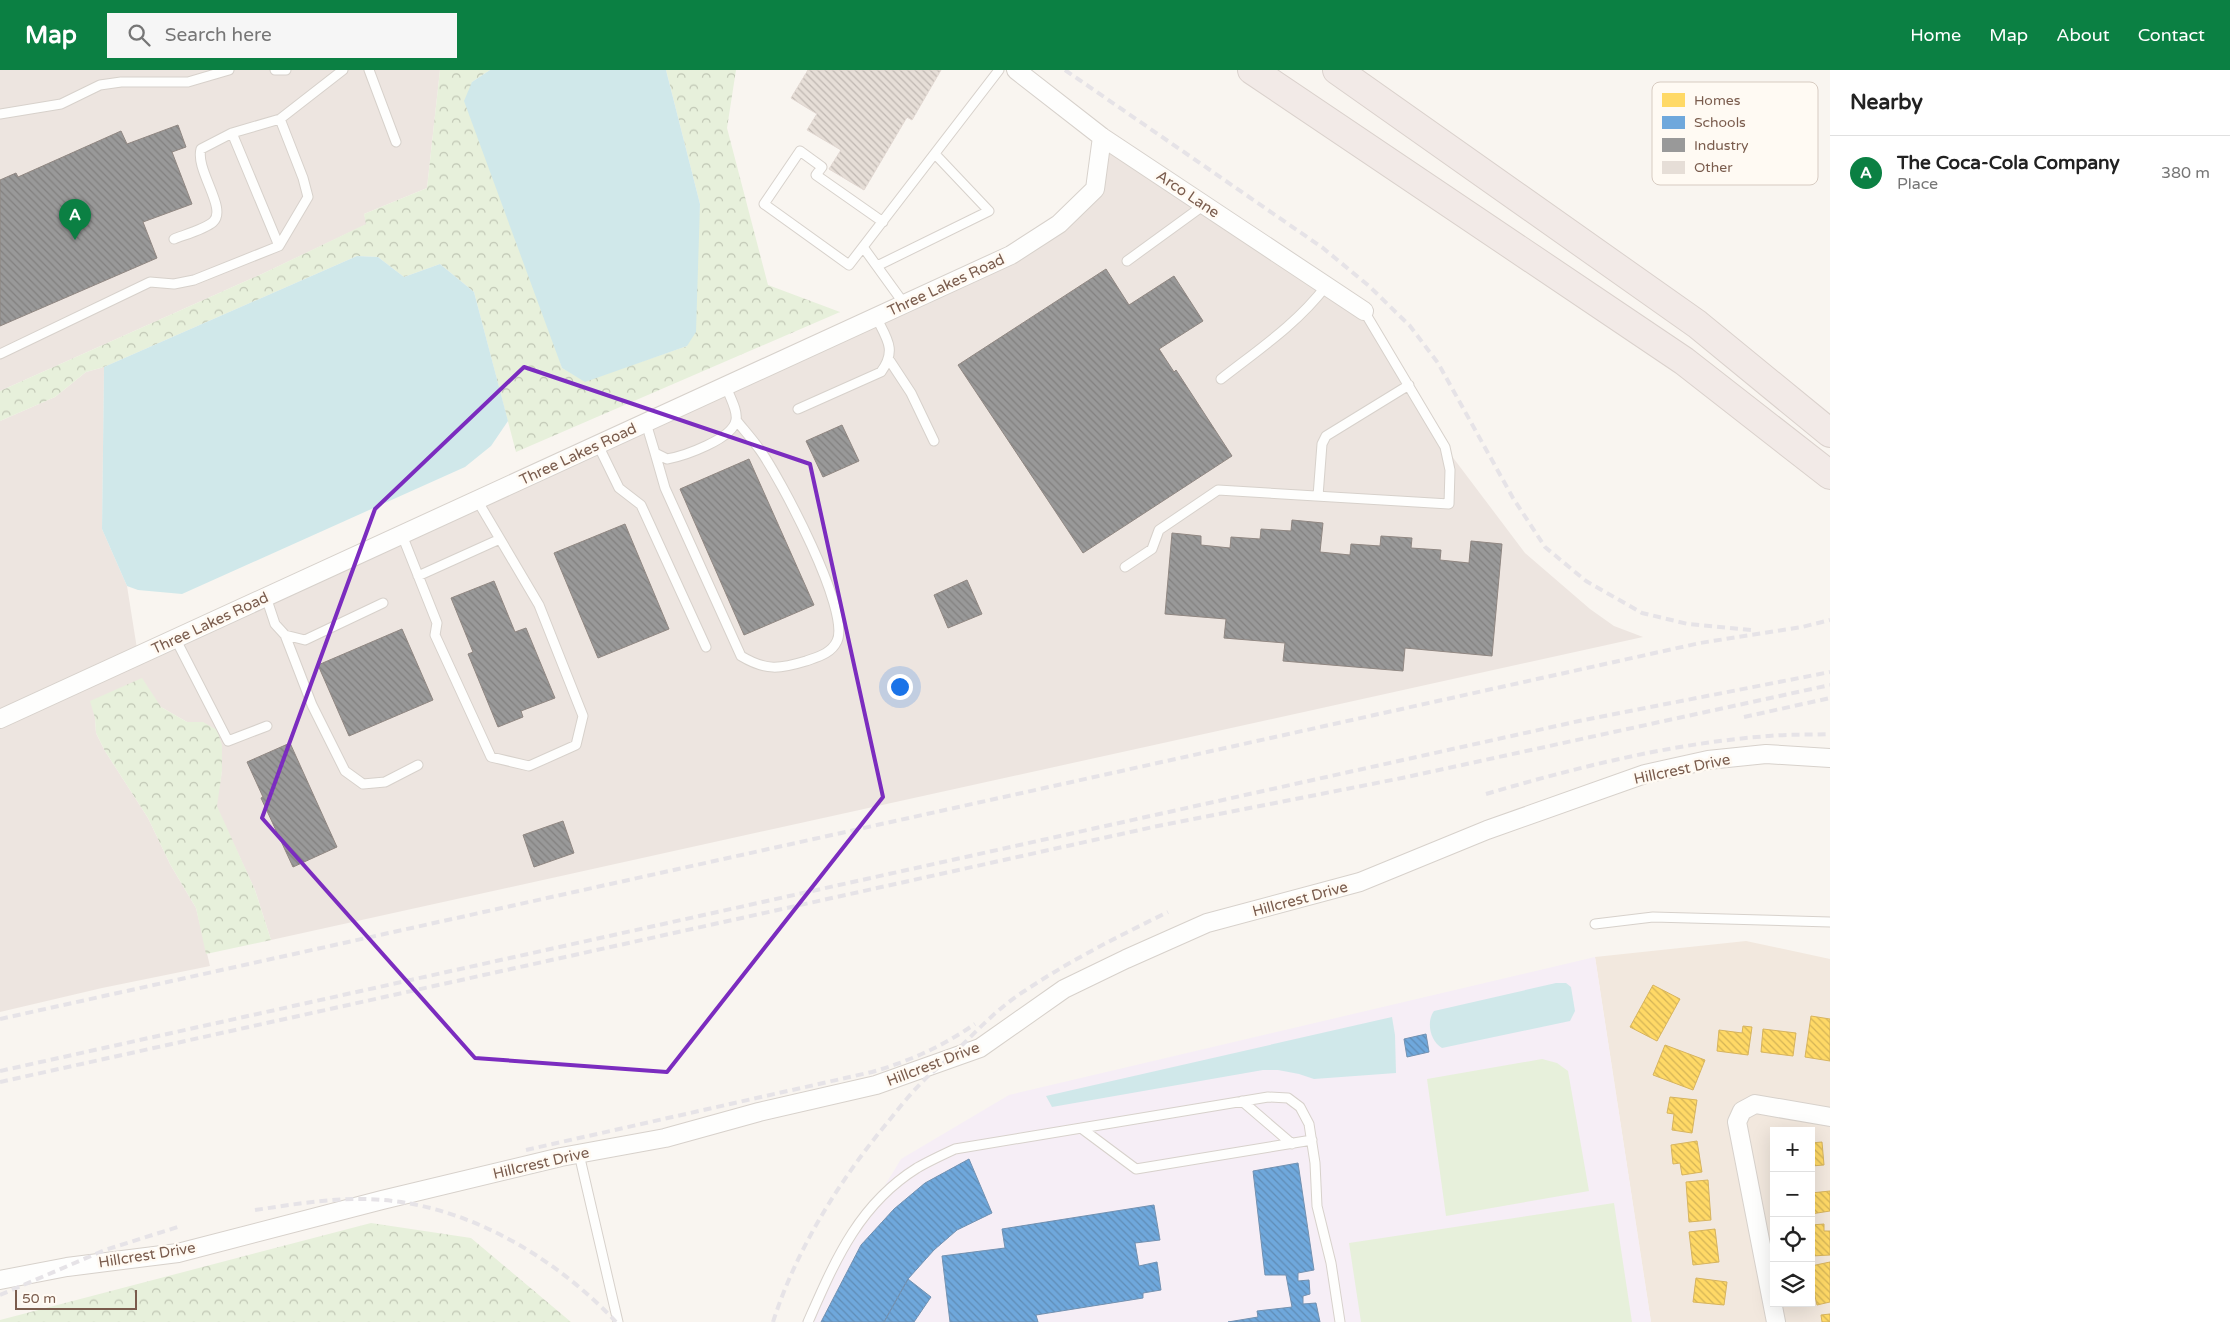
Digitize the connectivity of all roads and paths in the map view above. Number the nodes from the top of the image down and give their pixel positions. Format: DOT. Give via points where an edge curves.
graph roads {
  1 [pos="229,70"];
  2 [pos="275,70"];
  3 [pos="286,70"];
  4 [pos="343,70"];
  5 [pos="369,70"];
  6 [pos="999,70"];
  7 [pos="1016,70"];
  8 [pos="1252,70"];
  9 [pos="1337,70"];
  10 [pos="0,114"];
  11 [pos="280,119"];
  12 [pos="232,133"];
  13 [pos="1102,137"];
  14 [pos="396,142"];
  15 [pos="935,154"];
  16 [pos="1204,205"];
  17 [pos="883,222"];
  18 [pos="174,239"];
  19 [pos="279,246"];
  20 [pos="863,247"];
  21 [pos="1128,260"];
  22 [pos="877,266"];
  23 [pos="1326,286"];
  24 [pos="905,305"];
  25 [pos="1364,312"];
  26 [pos="876,317"];
  27 [pos="0,354"];
  28 [pos="890,361"];
  29 [pos="1221,378"];
  30 [pos="1409,385"];
  31 [pos="726,386"];
  32 [pos="798,409"];
  33 [pos="736,420"];
  34 [pos="646,423"];
  35 [pos="1830,433"];
  36 [pos="934,441"];
  37 [pos="598,445"];
  38 [pos="655,453"];
  39 [pos="1830,475"];
  40 [pos="1318,496"];
  41 [pos="477,500"];
  42 [pos="402,535"];
  43 [pos="500,539"];
  44 [pos="1125,567"];
  45 [pos="418,576"];
  46 [pos="266,597"];
  47 [pos="383,603"];
  48 [pos="285,635"];
  49 [pos="175,638"];
  50 [pos="706,647"];
  51 [pos="0,719"];
  52 [pos="267,726"];
  53 [pos="1830,758"];
  54 [pos="418,765"];
  55 [pos="1830,922"];
  56 [pos="1595,924"];
  57 [pos="1242,1101"];
  58 [pos="1830,1117"];
  59 [pos="1081,1128"];
  60 [pos="1312,1140"];
  61 [pos="1292,1144"];
  62 [pos="579,1154"];
  63 [pos="0,1280"];
  64 [pos="618,1322"];
  65 [pos="808,1322"];
  66 [pos="1340,1322"];
  67 [pos="1776,1322"];
  1 -- 10 [label="lane" via="188,82 100,85 61,104"];
  2 -- 3 [label="lane"];
  4 -- 11 [label="lane"];
  5 -- 14 [label="lane"];
  6 -- 15 [label="lane"];
  7 -- 13 [label="street, Arco Lane"];
  8 -- 39 [label="highway" via="1684,360"];
  9 -- 35 [label="highway" via="1697,324"];
  11 -- 12 [label="lane"];
  11 -- 19 [label="lane" via="308,197"];
  12 -- 18 [label="lane" via="201,149 202,170 217,205 215,218"];
  12 -- 19 [label="lane"];
  13 -- 16 [label="street, Arco Lane"];
  13 -- 24 [label="street, Three Lakes Road" via="1095,189 1059,224 1011,256"];
  15 -- 17 [label="lane"];
  15 -- 22 [label="lane" via="989,212"];
  16 -- 21 [label="lane"];
  16 -- 23 [label="street, Arco Lane"];
  17 -- 20 [label="lane"];
  17 -- 20 [label="lane" via="816,176 822,167 800,151 764,204 849,265"];
  19 -- 27 [label="lane" via="194,280 174,284 150,282"];
  20 -- 22 [label="lane"];
  22 -- 24 [label="lane"];
  23 -- 25 [label="street, Arco Lane"];
  23 -- 29 [label="lane" via="1309,308"];
  24 -- 26 [label="street, Three Lakes Road"];
  25 -- 30 [label="lane"];
  26 -- 28 [label="lane" via="890,344"];
  26 -- 31 [label="street, Three Lakes Road"];
  28 -- 32 [label="lane" via="881,372"];
  28 -- 36 [label="lane" via="911,393"];
  30 -- 40 [label="lane" via="1326,436 1322,444"];
  30 -- 40 [label="lane" via="1446,447 1450,470 1449,504"];
  31 -- 33 [label="lane"];
  31 -- 34 [label="street, Three Lakes Road"];
  33 -- 38 [label="lane" via="728,434 682,456 667,460"];
  33 -- 38 [label="lane" via="778,478 824,573 838,616 837,641 824,655 782,669 756,665 741,656 668,495"];
  34 -- 37 [label="street, Three Lakes Road"];
  34 -- 38 [label="lane"];
  37 -- 41 [label="street, Three Lakes Road"];
  37 -- 50 [label="lane" via="619,488 641,505"];
  40 -- 44 [label="lane" via="1218,490 1159,530 1152,548"];
  41 -- 42 [label="street, Three Lakes Road"];
  41 -- 43 [label="lane"];
  42 -- 45 [label="lane"];
  42 -- 46 [label="street, Three Lakes Road"];
  43 -- 45 [label="lane"];
  43 -- 45 [label="lane" via="539,605 584,716 576,745 529,766 492,756 435,635 436,623"];
  46 -- 48 [label="lane" via="274,624"];
  46 -- 49 [label="street, Three Lakes Road"];
  47 -- 48 [label="lane" via="305,640"];
  48 -- 54 [label="lane" via="312,705 345,771 363,784 385,782"];
  49 -- 51 [label="street, Three Lakes Road"];
  49 -- 52 [label="lane" via="228,741"];
  53 -- 62 [label="street, Hillcrest Drive" via="1766,754 1708,760 1645,774 1487,830 1360,882 1207,923 1064,989 980,1048 900,1078 665,1138"];
  55 -- 56 [label="lane" via="1653,917"];
  57 -- 59 [label="lane"];
  57 -- 60 [label="lane" via="1288,1098 1300,1107 1309,1124"];
  57 -- 61 [label="lane"];
  58 -- 67 [label="street" via="1755,1104 1742,1111 1737,1122"];
  59 -- 61 [label="lane" via="1136,1169"];
  59 -- 65 [label="lane" via="955,1149 917,1168 882,1196 854,1228 835,1260"];
  60 -- 61 [label="lane"];
  60 -- 66 [label="lane" via="1318,1206"];
  62 -- 63 [label="street, Hillcrest Drive" via="382,1200 178,1253 67,1267"];
  62 -- 64 [label="lane"];
}
